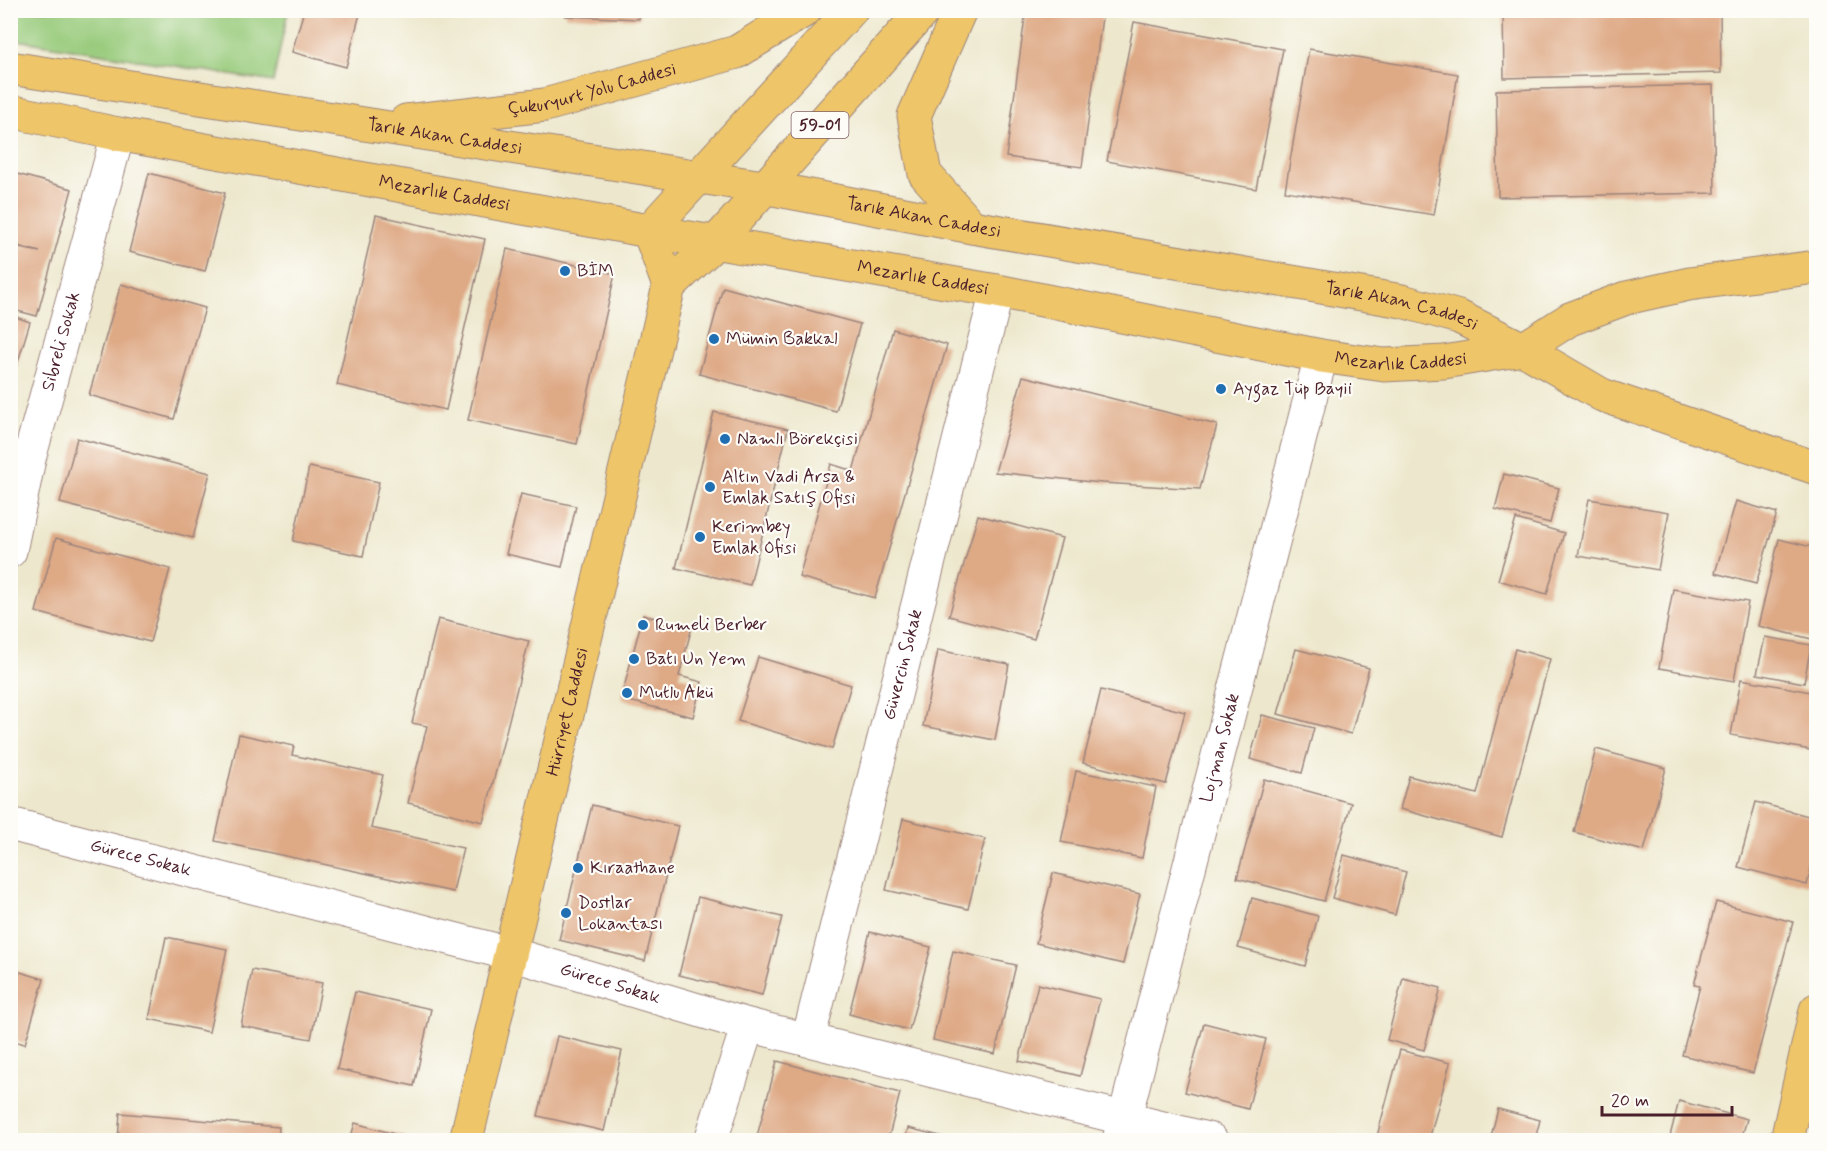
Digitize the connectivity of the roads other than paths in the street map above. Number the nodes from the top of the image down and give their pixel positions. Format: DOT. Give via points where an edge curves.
graph roads {
  1 [pos="805,10"];
  2 [pos="851,10"];
  3 [pos="924,10"];
  4 [pos="960,10"];
  5 [pos="10,68"];
  6 [pos="10,111"];
  7 [pos="366,126"];
  8 [pos="118,134"];
  9 [pos="695,178"];
  10 [pos="763,187"];
  11 [pos="972,227"];
  12 [pos="649,231"];
  13 [pos="717,241"];
  14 [pos="1816,267"];
  15 [pos="669,286"];
  16 [pos="997,291"];
  17 [pos="1524,349"];
  18 [pos="1321,356"];
  19 [pos="1816,468"];
  20 [pos="10,551"];
  21 [pos="10,824"];
  22 [pos="511,954"];
  23 [pos="1816,1010"];
  24 [pos="748,1025"];
  25 [pos="808,1040"];
  26 [pos="1121,1129"];
  27 [pos="466,1140"];
  28 [pos="711,1140"];
  29 [pos="1211,1140"];
  30 [pos="1787,1140"];
  1 -- 7 [label="main road, Çukuryurt Yolu Caddesi" via="737,52 545,105"];
  2 -- 9 [label="main road"];
  3 -- 10 [label="main road, 59-01"];
  4 -- 11 [label="main road" via="914,116 925,174"];
  5 -- 7 [label="main road, Tarık Akan Caddesi"];
  6 -- 8 [label="main road, Mezarlık Caddesi"];
  7 -- 9 [label="main road, Tarık Akan Caddesi"];
  8 -- 12 [label="main road, Mezarlık Caddesi"];
  8 -- 20 [label="street, Sibreli Sokak" via="29,459"];
  9 -- 10 [label="main road, Tarık Akan Caddesi"];
  9 -- 12 [label="main road"];
  10 -- 11 [label="main road, Tarık Akan Caddesi"];
  10 -- 13 [label="main road, 59-01"];
  11 -- 17 [label="main road, Tarık Akan Caddesi" via="1402,301 1459,317"];
  12 -- 13 [label="main road, Mezarlık Caddesi"];
  12 -- 15 [label="main road"];
  13 -- 15 [label="main road"];
  13 -- 16 [label="main road, Mezarlık Caddesi"];
  14 -- 17 [label="main road" via="1689,284 1626,298 1570,319"];
  15 -- 22 [label="main road, Hürriyet Caddesi"];
  16 -- 18 [label="main road, Mezarlık Caddesi"];
  16 -- 25 [label="street, Güvercin Sokak"];
  17 -- 18 [label="main road, Mezarlık Caddesi" via="1444,362 1384,365"];
  17 -- 19 [label="main road" via="1602,395"];
  18 -- 26 [label="street, Lojman Sokak"];
  21 -- 22 [label="street, Gürece Sokak"];
  22 -- 24 [label="street, Gürece Sokak"];
  22 -- 27 [label="main road, Hürriyet Caddesi"];
  23 -- 30 [label="main road"];
  24 -- 25 [label="street, Gürece Sokak"];
  24 -- 28 [label="street"];
  25 -- 26 [label="street, Gürece Sokak"];
  26 -- 29 [label="street, Gürece Sokak"];
}
